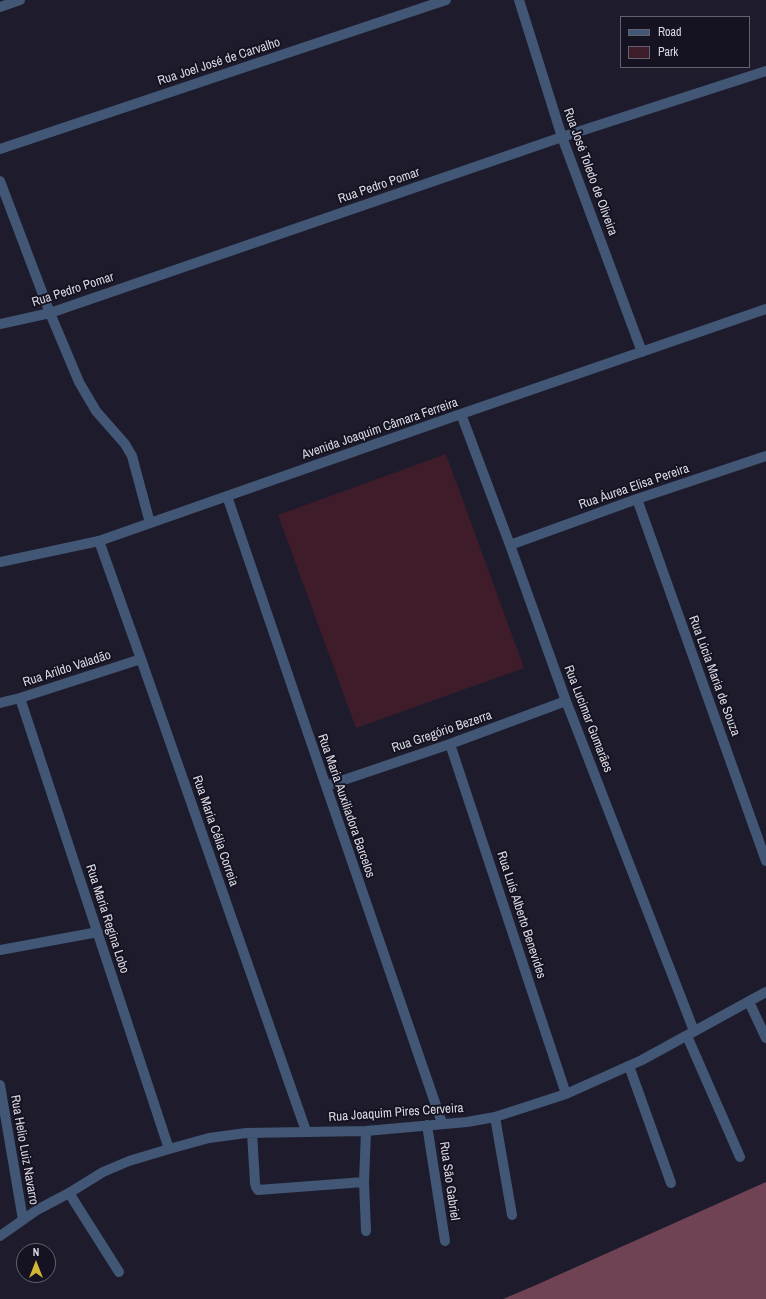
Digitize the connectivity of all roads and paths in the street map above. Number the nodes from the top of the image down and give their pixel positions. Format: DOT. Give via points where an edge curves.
graph roads {
  1 [pos="20,0"];
  2 [pos="446,0"];
  3 [pos="519,0"];
  4 [pos="0,7"];
  5 [pos="766,71"];
  6 [pos="562,137"];
  7 [pos="0,149"];
  8 [pos="0,180"];
  9 [pos="766,309"];
  10 [pos="50,313"];
  11 [pos="0,324"];
  12 [pos="642,352"];
  13 [pos="461,414"];
  14 [pos="765,459"];
  15 [pos="227,496"];
  16 [pos="637,499"];
  17 [pos="150,523"];
  18 [pos="99,541"];
  19 [pos="510,544"];
  20 [pos="0,562"];
  21 [pos="141,658"];
  22 [pos="20,698"];
  23 [pos="566,701"];
  24 [pos="0,703"];
  25 [pos="450,744"];
  26 [pos="326,786"];
  27 [pos="766,861"];
  28 [pos="98,932"];
  29 [pos="0,950"];
  30 [pos="766,992"];
  31 [pos="749,1002"];
  32 [pos="691,1033"];
  33 [pos="766,1038"];
  34 [pos="629,1066"];
  35 [pos="0,1085"];
  36 [pos="566,1094"];
  37 [pos="495,1117"];
  38 [pos="442,1123"];
  39 [pos="428,1125"];
  40 [pos="306,1131"];
  41 [pos="366,1131"];
  42 [pos="252,1133"];
  43 [pos="169,1149"];
  44 [pos="740,1157"];
  45 [pos="364,1182"];
  46 [pos="671,1183"];
  47 [pos="69,1193"];
  48 [pos="512,1215"];
  49 [pos="23,1220"];
  50 [pos="366,1231"];
  51 [pos="0,1236"];
  52 [pos="445,1241"];
  53 [pos="119,1272"];
  1 -- 4 [label="street"];
  2 -- 7 [label="street, Rua Joel José de Carvalho"];
  3 -- 6 [label="street, Rua José Toledo de Oliveira"];
  5 -- 6 [label="street, Rua Pedro Pomar"];
  6 -- 10 [label="street, Rua Pedro Pomar"];
  6 -- 12 [label="street, Rua José Toledo de Oliveira"];
  8 -- 10 [label="street"];
  9 -- 12 [label="street, Avenida Joaquim Câmara Ferreira"];
  10 -- 11 [label="street, Rua Pedro Pomar"];
  10 -- 17 [label="street" via="89,400 132,456"];
  12 -- 13 [label="street, Avenida Joaquim Câmara Ferreira"];
  13 -- 15 [label="street, Avenida Joaquim Câmara Ferreira"];
  13 -- 19 [label="street, Rua Lucimar Gumarães"];
  14 -- 16 [label="street, Rua Áurea Elisa Pereira"];
  15 -- 17 [label="street, Avenida Joaquim Câmara Ferreira"];
  15 -- 26 [label="street, Rua Maria Auxiliadora Barcelos"];
  16 -- 19 [label="street, Rua Áurea Elisa Pereira"];
  16 -- 27 [label="street, Rua Lúcia Maria de Souza"];
  17 -- 18 [label="street, Avenida Joaquim Câmara Ferreira"];
  18 -- 20 [label="street, Avenida Joaquim Câmara Ferreira"];
  18 -- 21 [label="street, Rua Maria Célia Correia"];
  19 -- 23 [label="street, Rua Lucimar Gumarães"];
  21 -- 22 [label="street, Rua Arildo Valadão"];
  21 -- 40 [label="street, Rua Maria Célia Correia"];
  22 -- 24 [label="street, Rua Arildo Valadão"];
  22 -- 28 [label="street, Rua Maria Regina Lobo"];
  23 -- 25 [label="street, Rua Gregório Bezerra"];
  23 -- 32 [label="street, Rua Lucimar Gumarães"];
  25 -- 26 [label="street, Rua Gregório Bezerra"];
  25 -- 36 [label="street, Rua Luís Alberto Benevides"];
  26 -- 38 [label="street, Rua Maria Auxiliadora Barcelos"];
  28 -- 29 [label="street"];
  28 -- 43 [label="street, Rua Maria Regina Lobo"];
  30 -- 31 [label="street, Rua Joaquim Pires Cerveira"];
  31 -- 32 [label="street, Rua Joaquim Pires Cerveira"];
  31 -- 33 [label="street"];
  32 -- 34 [label="street, Rua Joaquim Pires Cerveira"];
  32 -- 44 [label="street, Rua Lucimar Gumarães"];
  34 -- 36 [label="street, Rua Joaquim Pires Cerveira"];
  34 -- 46 [label="street"];
  35 -- 49 [label="street, Rua Helio Luiz Navarro"];
  36 -- 37 [label="street, Rua Joaquim Pires Cerveira"];
  37 -- 38 [label="street, Rua Joaquim Pires Cerveira"];
  37 -- 48 [label="street"];
  38 -- 39 [label="street, Rua Joaquim Pires Cerveira"];
  39 -- 41 [label="street, Rua Joaquim Pires Cerveira"];
  39 -- 52 [label="street, Rua Sāo Gabriel"];
  40 -- 41 [label="street, Rua Joaquim Pires Cerveira"];
  40 -- 42 [label="street, Rua Joaquim Pires Cerveira"];
  41 -- 45 [label="street"];
  42 -- 43 [label="street, Rua Joaquim Pires Cerveira" via="209,1138"];
  42 -- 45 [label="street" via="255,1183 258,1190"];
  43 -- 47 [label="street, Rua Joaquim Pires Cerveira" via="103,1172"];
  45 -- 50 [label="street"];
  47 -- 49 [label="street, Rua Joaquim Pires Cerveira"];
  47 -- 53 [label="street"];
  49 -- 51 [label="street, Rua Joaquim Pires Cerveira"];
}
